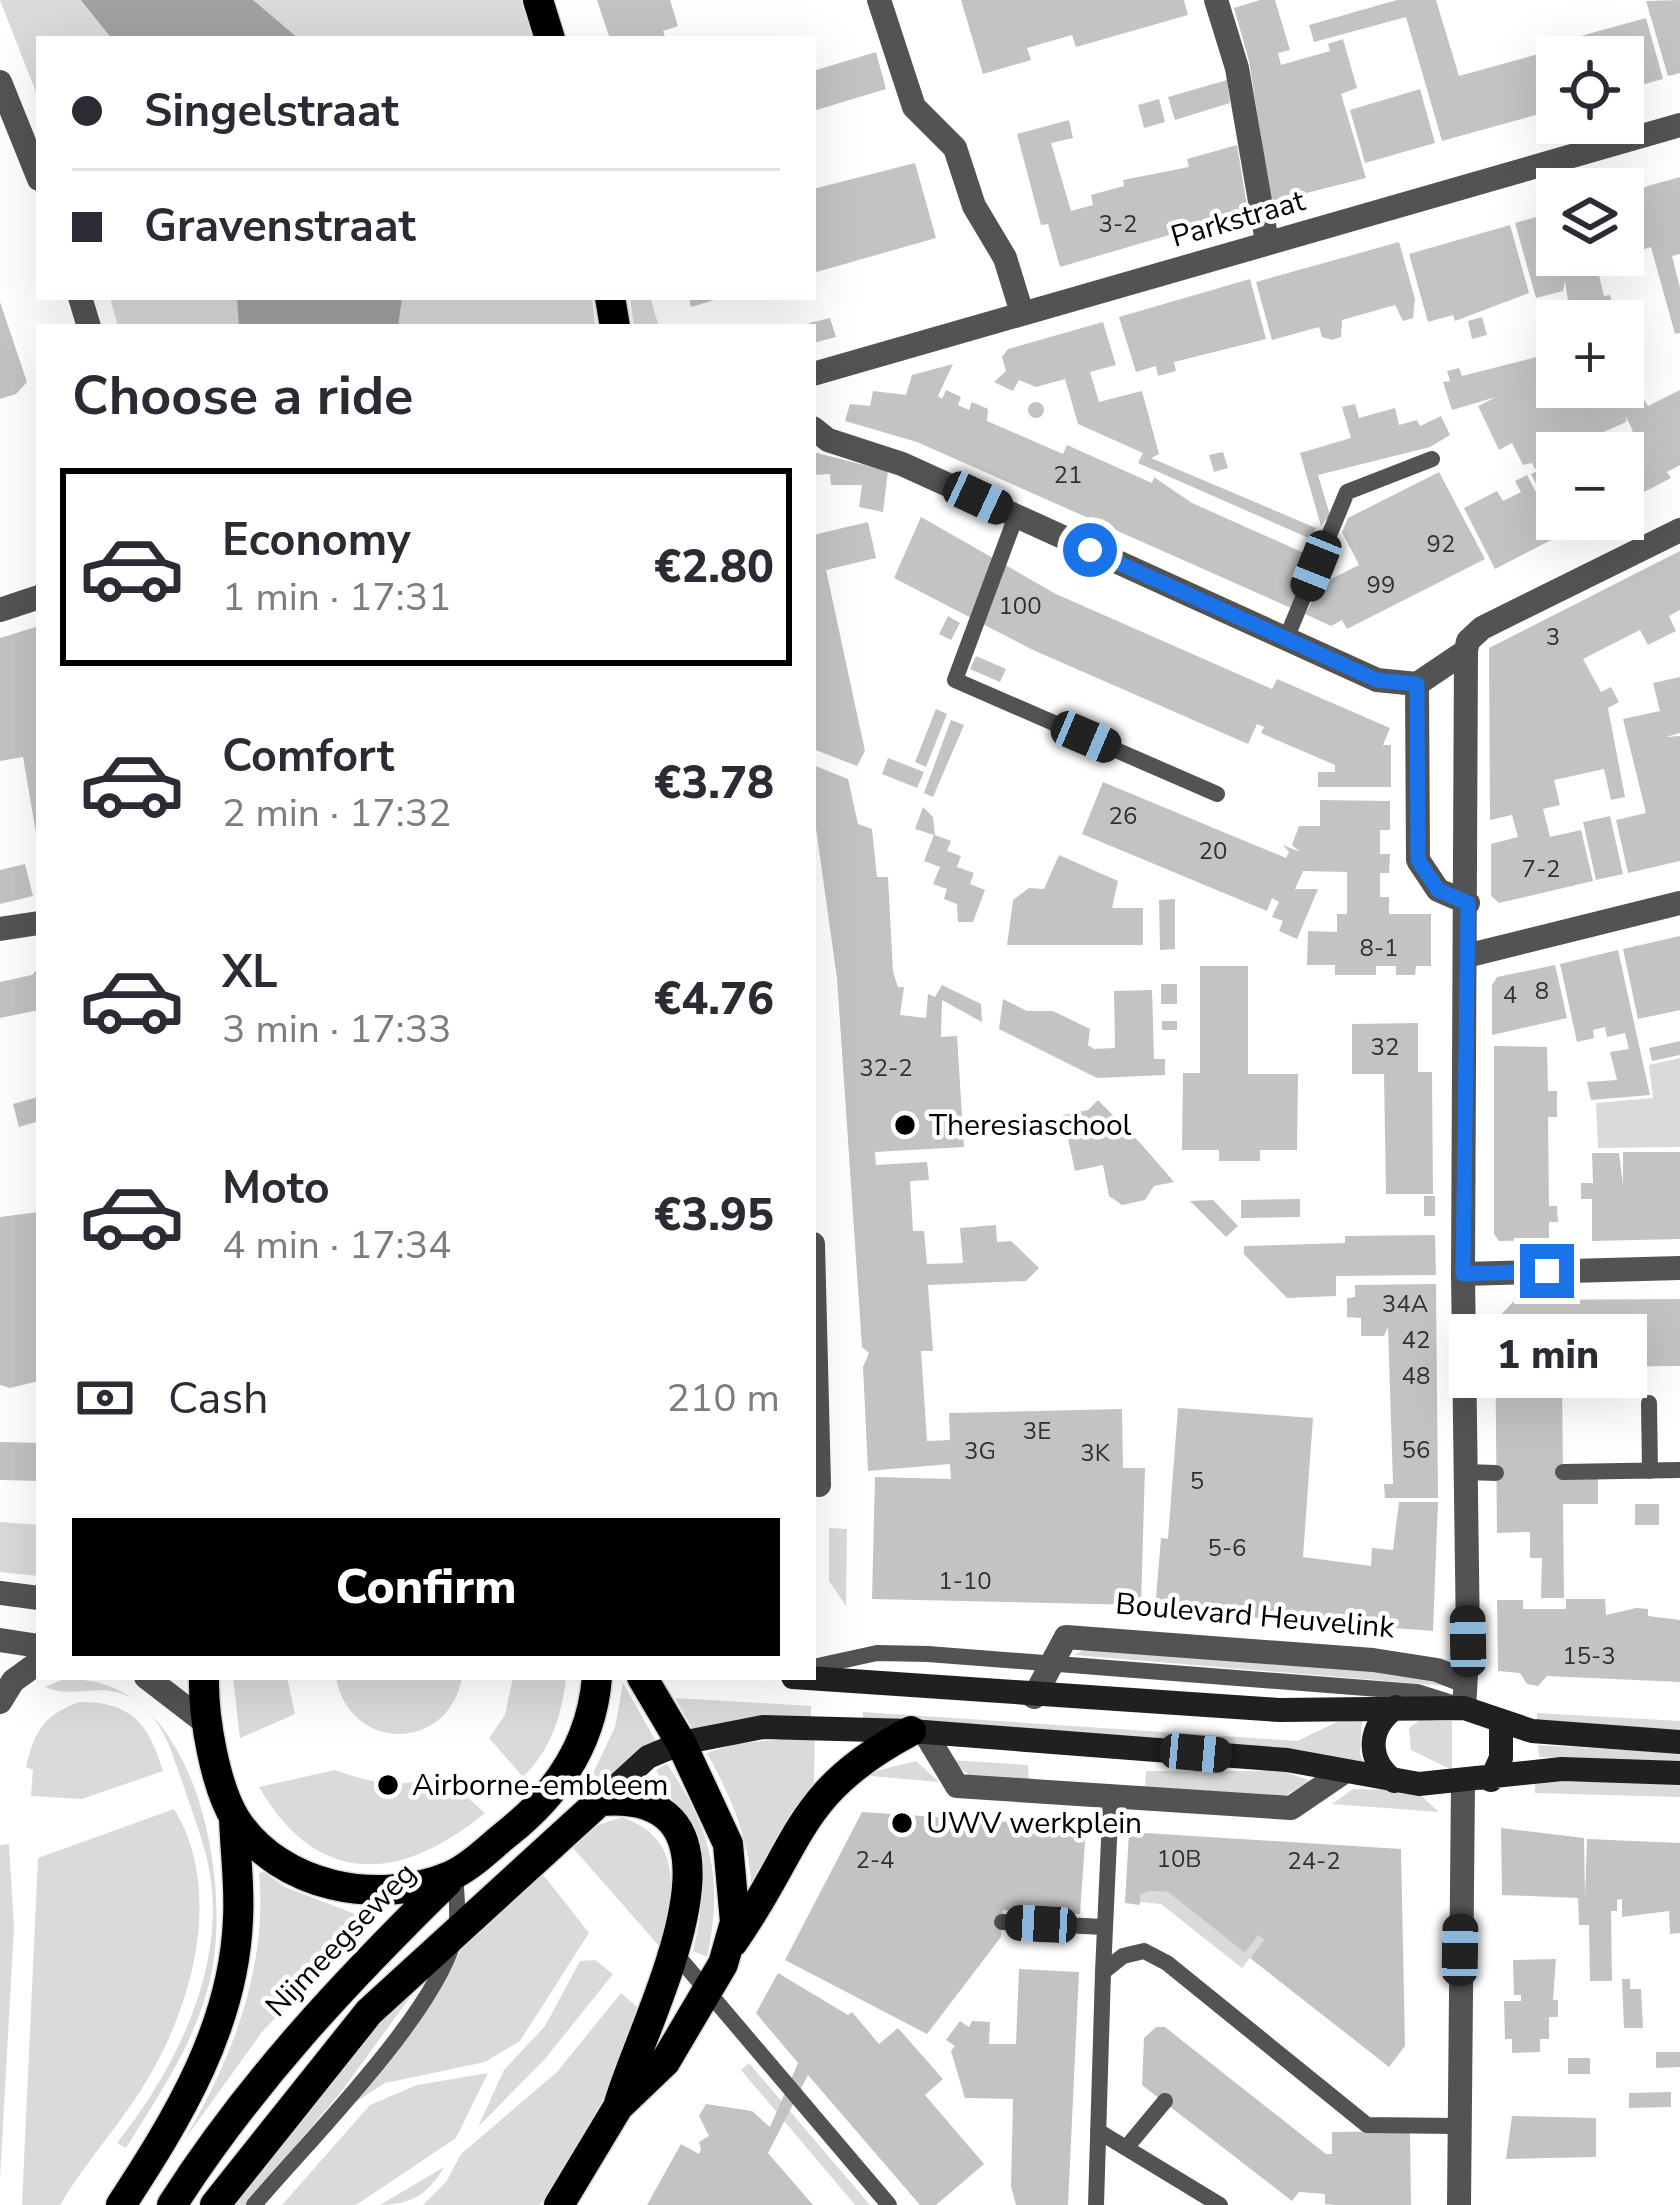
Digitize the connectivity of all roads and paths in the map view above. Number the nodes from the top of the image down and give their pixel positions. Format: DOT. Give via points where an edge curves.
graph roads {
  1 [pos="538,0"];
  2 [pos="879,0"];
  3 [pos="1216,0"];
  4 [pos="549,36"];
  5 [pos="0,82"];
  6 [pos="1680,125"];
  7 [pos="36,172"];
  8 [pos="1267,242"];
  9 [pos="1022,313"];
  10 [pos="816,373"];
  11 [pos="816,430"];
  12 [pos="1432,459"];
  13 [pos="1016,516"];
  14 [pos="1680,530"];
  15 [pos="36,598"];
  16 [pos="0,610"];
  17 [pos="1286,639"];
  18 [pos="1466,651"];
  19 [pos="1417,684"];
  20 [pos="1217,794"];
  21 [pos="1468,903"];
  22 [pos="1680,903"];
  23 [pos="36,923"];
  24 [pos="0,929"];
  25 [pos="1466,956"];
  26 [pos="1680,1268"];
  27 [pos="1463,1274"];
  28 [pos="816,1364"];
  29 [pos="1649,1402"];
  30 [pos="1680,1470"];
  31 [pos="1650,1471"];
  32 [pos="1466,1472"];
  33 [pos="1563,1472"];
  34 [pos="1496,1473"];
  35 [pos="819,1485"];
  36 [pos="0,1593"];
  37 [pos="36,1598"];
  38 [pos="0,1640"];
  39 [pos="36,1646"];
  40 [pos="36,1664"];
  41 [pos="1052,1664"];
  42 [pos="816,1666"];
  43 [pos="816,1679"];
  44 [pos="150,1680"];
  45 [pos="204,1680"];
  46 [pos="596,1680"];
  47 [pos="644,1680"];
  48 [pos="1465,1681"];
  49 [pos="1034,1697"];
  50 [pos="0,1702"];
  51 [pos="1396,1707"];
  52 [pos="1464,1708"];
  53 [pos="207,1724"];
  54 [pos="1501,1724"];
  55 [pos="918,1732"];
  56 [pos="681,1742"];
  57 [pos="1680,1742"];
  58 [pos="1680,1773"];
  59 [pos="1341,1774"];
  60 [pos="1491,1780"];
  61 [pos="1394,1781"];
  62 [pos="1462,1784"];
  63 [pos="1111,1796"];
  64 [pos="600,1801"];
  65 [pos="233,1817"];
  66 [pos="529,1860"];
  67 [pos="455,1874"];
  68 [pos="1002,1922"];
  69 [pos="1104,1927"];
  70 [pos="456,1929"];
  71 [pos="730,1947"];
  72 [pos="675,1953"];
  73 [pos="1103,1972"];
  74 [pos="707,1989"];
  75 [pos="1165,2101"];
  76 [pos="618,2107"];
  77 [pos="1457,2126"];
  78 [pos="1098,2131"];
  79 [pos="1126,2148"];
  80 [pos="122,2205"];
  81 [pos="172,2205"];
  82 [pos="215,2205"];
  83 [pos="254,2205"];
  84 [pos="559,2205"];
  85 [pos="889,2205"];
  86 [pos="1096,2205"];
  87 [pos="1220,2205"];
  88 [pos="1459,2205"];
  1 -- 4 [label="main road"];
  2 -- 9 [label="street" via="914,106 955,148"];
  3 -- 8 [label="street" via="1237,68"];
  5 -- 7 [label="street"];
  6 -- 8 [label="street, Parkstraat"];
  8 -- 9 [label="street, Parkstraat"];
  9 -- 10 [label="street, Parkstraat"];
  11 -- 13 [label="street"];
  12 -- 17 [label="lane" via="1346,492"];
  13 -- 17 [label="street"];
  13 -- 20 [label="lane" via="955,680"];
  14 -- 18 [label="street" via="1482,628"];
  15 -- 16 [label="street"];
  17 -- 19 [label="street" via="1377,680"];
  18 -- 19 [label="street"];
  18 -- 21 [label="street"];
  19 -- 21 [label="street" via="1418,860 1438,890"];
  21 -- 25 [label="street"];
  22 -- 25 [label="street"];
  23 -- 24 [label="street"];
  25 -- 27 [label="street"];
  26 -- 27 [label="street"];
  27 -- 32 [label="street"];
  28 -- 35 [label="street"];
  29 -- 31 [label="lane"];
  30 -- 31 [label="lane"];
  31 -- 33 [label="lane"];
  32 -- 34 [label="lane"];
  32 -- 48 [label="street"];
  36 -- 37 [label="street"];
  38 -- 39 [label="street"];
  40 -- 50 [label="street"];
  41 -- 42 [label="lane, Boulevard Heuvelink" via="891,1652"];
  41 -- 48 [label="street, Boulevard Heuvelink" via="1066,1637 1373,1660"];
  41 -- 49 [label="street"];
  41 -- 52 [label="lane, Boulevard Heuvelink" via="1417,1692"];
  43 -- 49 [label="main road, Boulevard Heuvelink"];
  44 -- 53 [label="street"];
  45 -- 53 [label="main road, Nijmeegseweg"];
  46 -- 67 [label="main road" via="587,1728 547,1802"];
  47 -- 56 [label="main road"];
  48 -- 52 [label="street"];
  49 -- 51 [label="main road, Boulevard Heuvelink" via="1279,1711"];
  51 -- 52 [label="main road, Boulevard Heuvelink"];
  51 -- 61 [label="main road" via="1382,1717 1373,1745 1379,1770"];
  52 -- 54 [label="main road, Boulevard Heuvelink"];
  53 -- 65 [label="main road, Nijmeegseweg"];
  54 -- 57 [label="main road, Boulevard Heuvelink"];
  54 -- 60 [label="main road"];
  55 -- 56 [label="main road" via="764,1726"];
  55 -- 59 [label="main road" via="1287,1760"];
  55 -- 63 [label="street" via="957,1786"];
  55 -- 71 [label="main road" via="871,1753 827,1787"];
  56 -- 64 [label="main road" via="648,1757"];
  56 -- 71 [label="main road" via="728,1844"];
  58 -- 60 [label="main road" via="1562,1768"];
  59 -- 61 [label="main road"];
  59 -- 63 [label="street" via="1291,1808"];
  60 -- 62 [label="main road"];
  61 -- 62 [label="main road"];
  62 -- 77 [label="street"];
  63 -- 69 [label="lane"];
  64 -- 66 [label="main road"];
  64 -- 72 [label="main road" via="650,1801 674,1829 687,1886"];
  65 -- 67 [label="main road" via="266,1855 324,1881 404,1891"];
  65 -- 80 [label="main road, Nijmeegseweg" via="239,1916 227,1997 192,2091"];
  66 -- 67 [label="main road"];
  66 -- 70 [label="main road"];
  67 -- 70 [label="lane, Nijmeegseweg"];
  67 -- 81 [label="main road, Nijmeegseweg" via="259,2079"];
  68 -- 69 [label="lane"];
  69 -- 73 [label="lane"];
  70 -- 82 [label="main road" via="336,2048"];
  70 -- 83 [label="lane, Nijmeegseweg" via="392,2045"];
  71 -- 74 [label="main road"];
  72 -- 74 [label="lane"];
  72 -- 76 [label="main road"];
  73 -- 77 [label="lane" via="1144,1951 1367,2125"];
  73 -- 78 [label="lane"];
  74 -- 76 [label="main road" via="665,2062"];
  74 -- 85 [label="lane"];
  75 -- 79 [label="lane"];
  76 -- 84 [label="main road"];
  77 -- 88 [label="street"];
  78 -- 79 [label="lane"];
  78 -- 86 [label="lane"];
  79 -- 87 [label="lane"];
}
